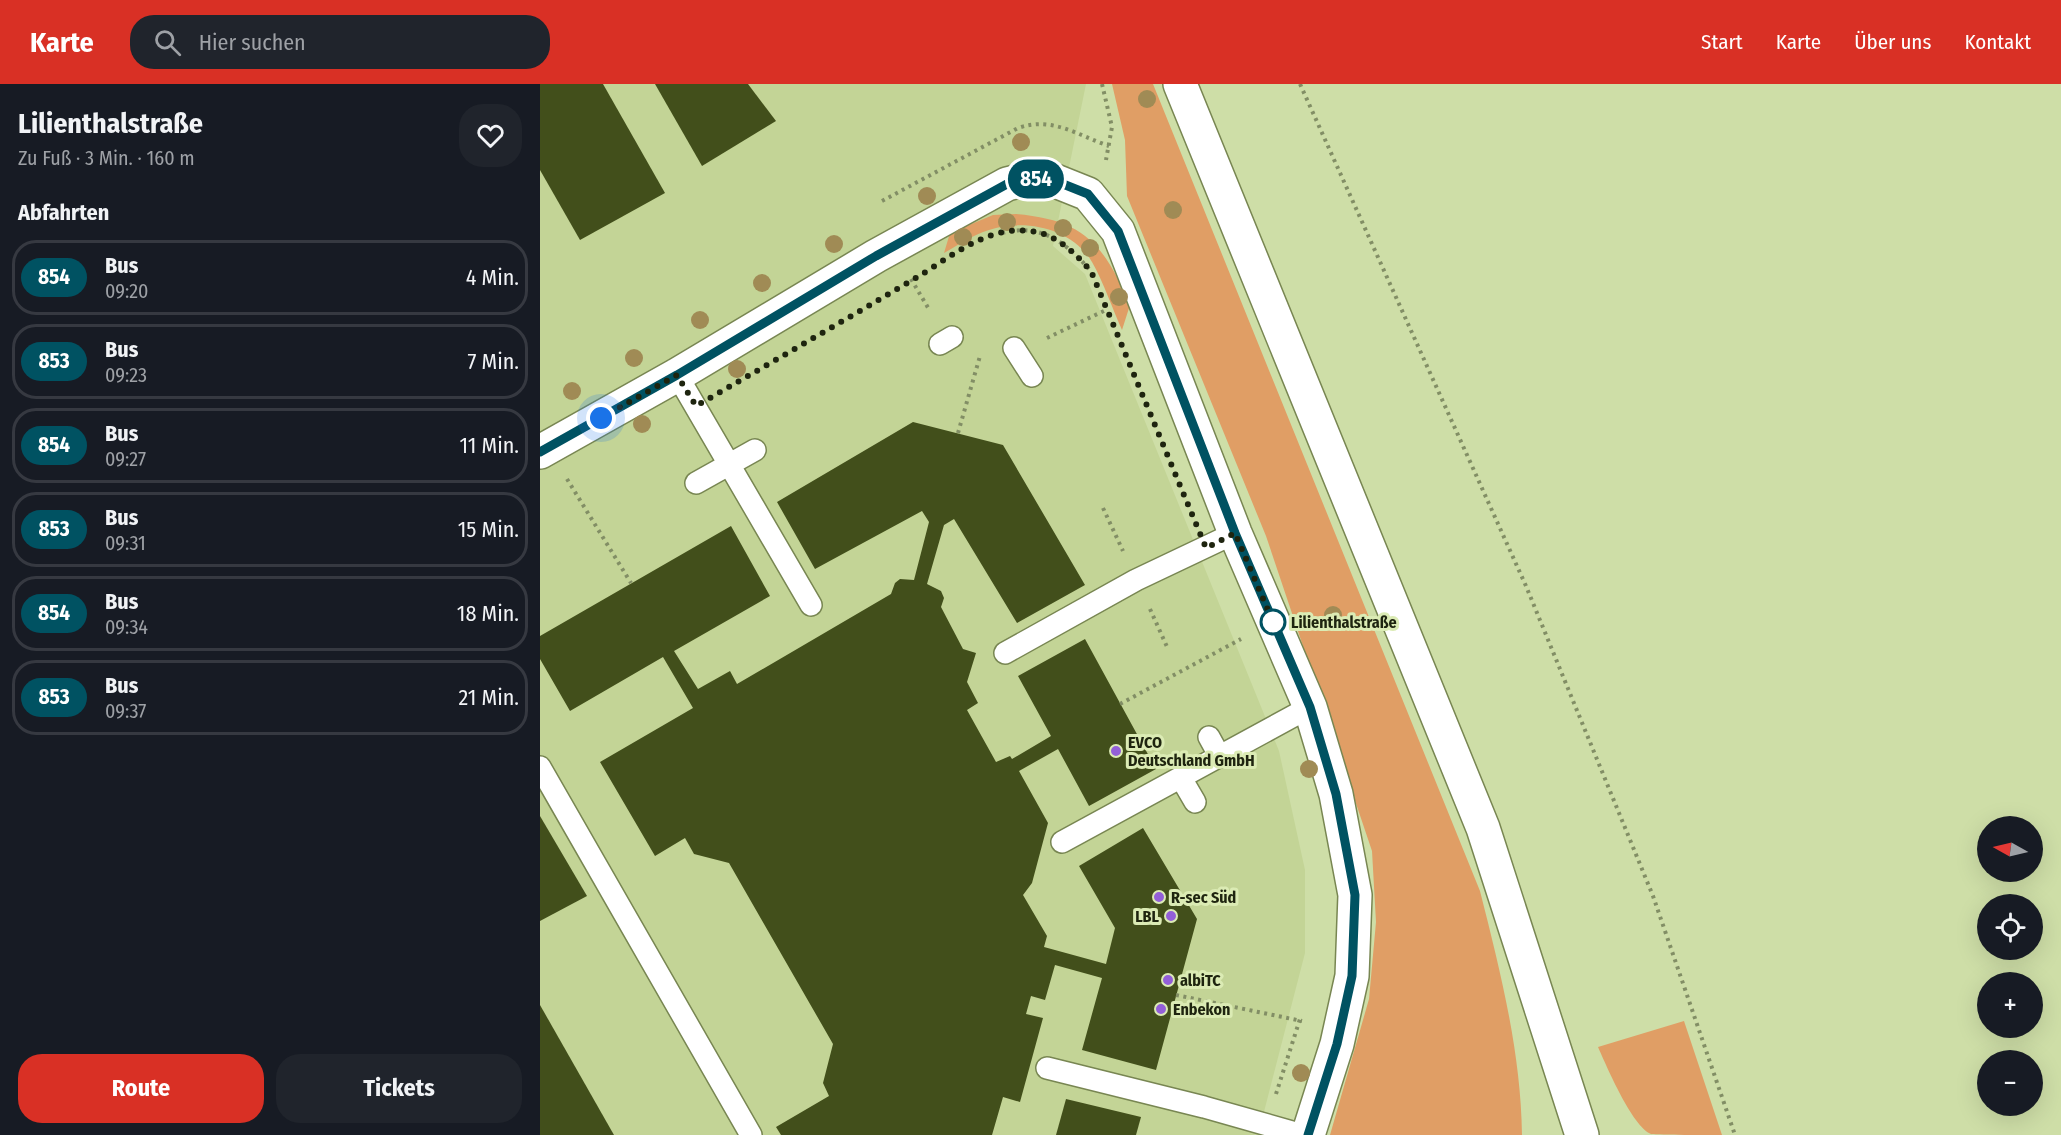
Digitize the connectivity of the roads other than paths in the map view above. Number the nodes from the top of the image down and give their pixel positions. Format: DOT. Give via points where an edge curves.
graph roads {
  1 [pos="1180,84"];
  2 [pos="1016,351"];
  3 [pos="677,375"];
  4 [pos="1032,376"];
  5 [pos="544,450"];
  6 [pos="755,450"];
  7 [pos="730,464"];
  8 [pos="696,483"];
  9 [pos="1235,533"];
  10 [pos="812,605"];
  11 [pos="1005,652"];
  12 [pos="1310,707"];
  13 [pos="1209,737"];
  14 [pos="1220,757"];
  15 [pos="540,767"];
  16 [pos="1181,778"];
  17 [pos="1195,802"];
  18 [pos="1062,842"];
  19 [pos="1047,1068"];
  20 [pos="751,1135"];
  21 [pos="1303,1135"];
  22 [pos="1308,1135"];
  23 [pos="1582,1135"];
  1 -- 23 [label="street" via="1483,828"];
  2 -- 4 [label="lane"];
  3 -- 5 [label="street"];
  3 -- 7 [label="lane"];
  3 -- 9 [label="street" via="892,247 1007,184 1031,178 1053,180 1088,194 1118,231"];
  6 -- 7 [label="lane"];
  7 -- 8 [label="lane"];
  7 -- 10 [label="lane"];
  9 -- 11 [label="lane" via="1136,580"];
  9 -- 12 [label="street"];
  12 -- 14 [label="lane"];
  12 -- 22 [label="street" via="1336,794 1355,895 1352,976 1341,1029"];
  13 -- 14 [label="lane"];
  14 -- 16 [label="lane"];
  15 -- 20 [label="lane"];
  16 -- 17 [label="lane"];
  16 -- 18 [label="lane"];
  19 -- 21 [label="lane"];
}
